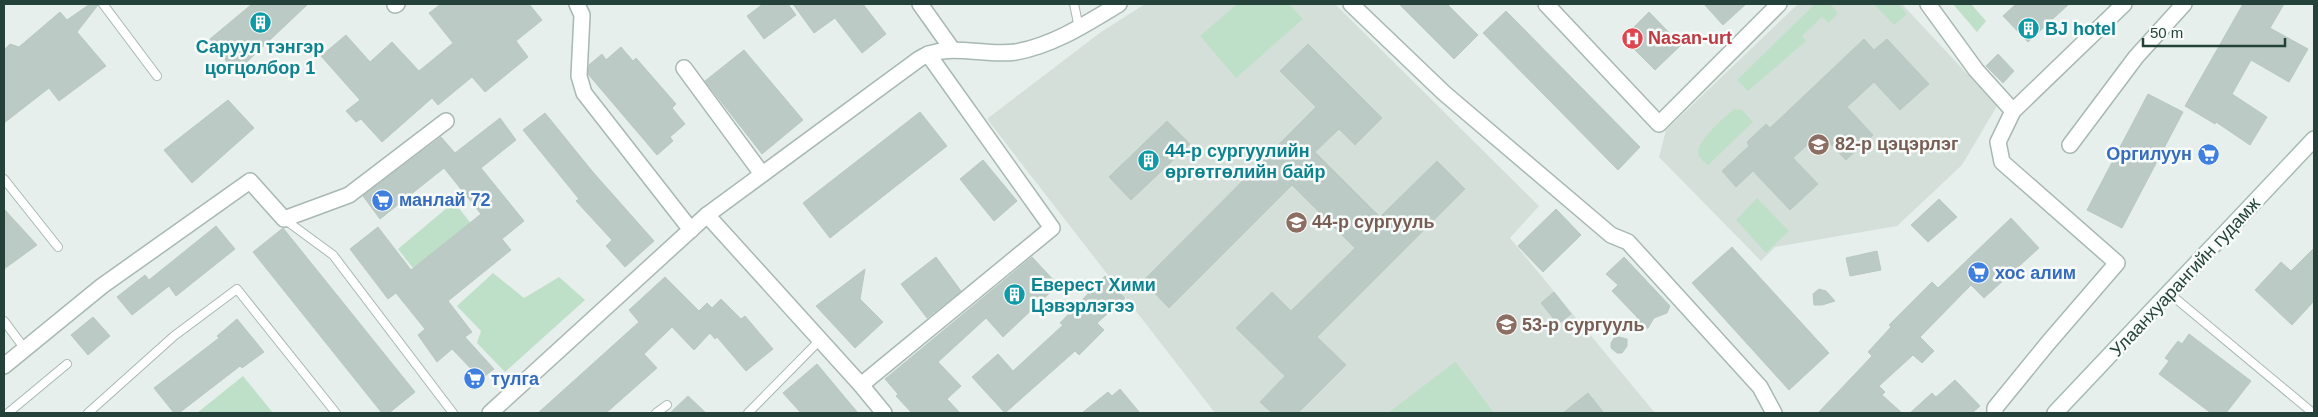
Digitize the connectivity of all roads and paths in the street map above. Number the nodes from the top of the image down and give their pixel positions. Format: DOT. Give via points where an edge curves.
graph roads {
  1 [pos="103,4"];
  2 [pos="577,4"];
  3 [pos="920,4"];
  4 [pos="1074,4"];
  5 [pos="1119,4"];
  6 [pos="1351,4"];
  7 [pos="1546,4"];
  8 [pos="1779,4"];
  9 [pos="1928,4"];
  10 [pos="2124,4"];
  11 [pos="2184,4"];
  12 [pos="1080,28"];
  13 [pos="952,50"];
  14 [pos="928,54"];
  15 [pos="684,68"];
  16 [pos="156,76"];
  17 [pos="2013,112"];
  18 [pos="446,122"];
  19 [pos="2314,140"];
  20 [pos="2070,145"];
  21 [pos="762,174"];
  22 [pos="4,179"];
  23 [pos="707,214"];
  24 [pos="284,219"];
  25 [pos="690,230"];
  26 [pos="58,247"];
  27 [pos="2169,294"];
  28 [pos="4,321"];
  29 [pos="820,340"];
  30 [pos="24,349"];
  31 [pos="67,364"];
  32 [pos="4,366"];
  33 [pos="862,385"];
  34 [pos="667,405"];
  35 [pos="8,413"];
  36 [pos="88,413"];
  37 [pos="336,413"];
  38 [pos="453,413"];
  39 [pos="490,413"];
  40 [pos="656,413"];
  41 [pos="748,413"];
  42 [pos="884,413"];
  43 [pos="1774,413"];
  44 [pos="1995,413"];
  45 [pos="2055,413"];
  46 [pos="2313,413"];
  1 -- 16 [label="lane"];
  2 -- 25 [label="street" via="582,15 579,76 584,93"];
  3 -- 13 [label="street"];
  4 -- 12 [label="lane"];
  5 -- 12 [label="street"];
  6 -- 43 [label="street" via="1444,93 1611,235 1628,242 1760,387"];
  7 -- 8 [label="street" via="1659,124"];
  9 -- 17 [label="street" via="1976,70"];
  10 -- 17 [label="street"];
  11 -- 20 [label="street" via="2136,58"];
  12 -- 13 [label="street" via="1015,52"];
  13 -- 14 [label="street"];
  14 -- 21 [label="street"];
  14 -- 33 [label="street" via="1052,228"];
  15 -- 21 [label="street"];
  17 -- 44 [label="street" via="1998,142 2002,162 2117,263 1995,408"];
  18 -- 24 [label="street" via="349,195"];
  19 -- 27 [label="street, Улаанхуарангийн гудамж"];
  21 -- 23 [label="street"];
  22 -- 26 [label="lane"];
  23 -- 25 [label="street"];
  23 -- 29 [label="street"];
  24 -- 30 [label="street" via="250,181 102,286"];
  24 -- 38 [label="lane" via="333,255"];
  25 -- 39 [label="street"];
  27 -- 45 [label="street, Улаанхуарангийн гудамж"];
  27 -- 46 [label="lane"];
  28 -- 30 [label="lane"];
  29 -- 33 [label="street"];
  29 -- 41 [label="lane"];
  30 -- 32 [label="street"];
  31 -- 35 [label="lane"];
  33 -- 42 [label="street"];
  34 -- 40 [label="lane"];
  36 -- 37 [label="lane" via="174,336 237,289"];
}
